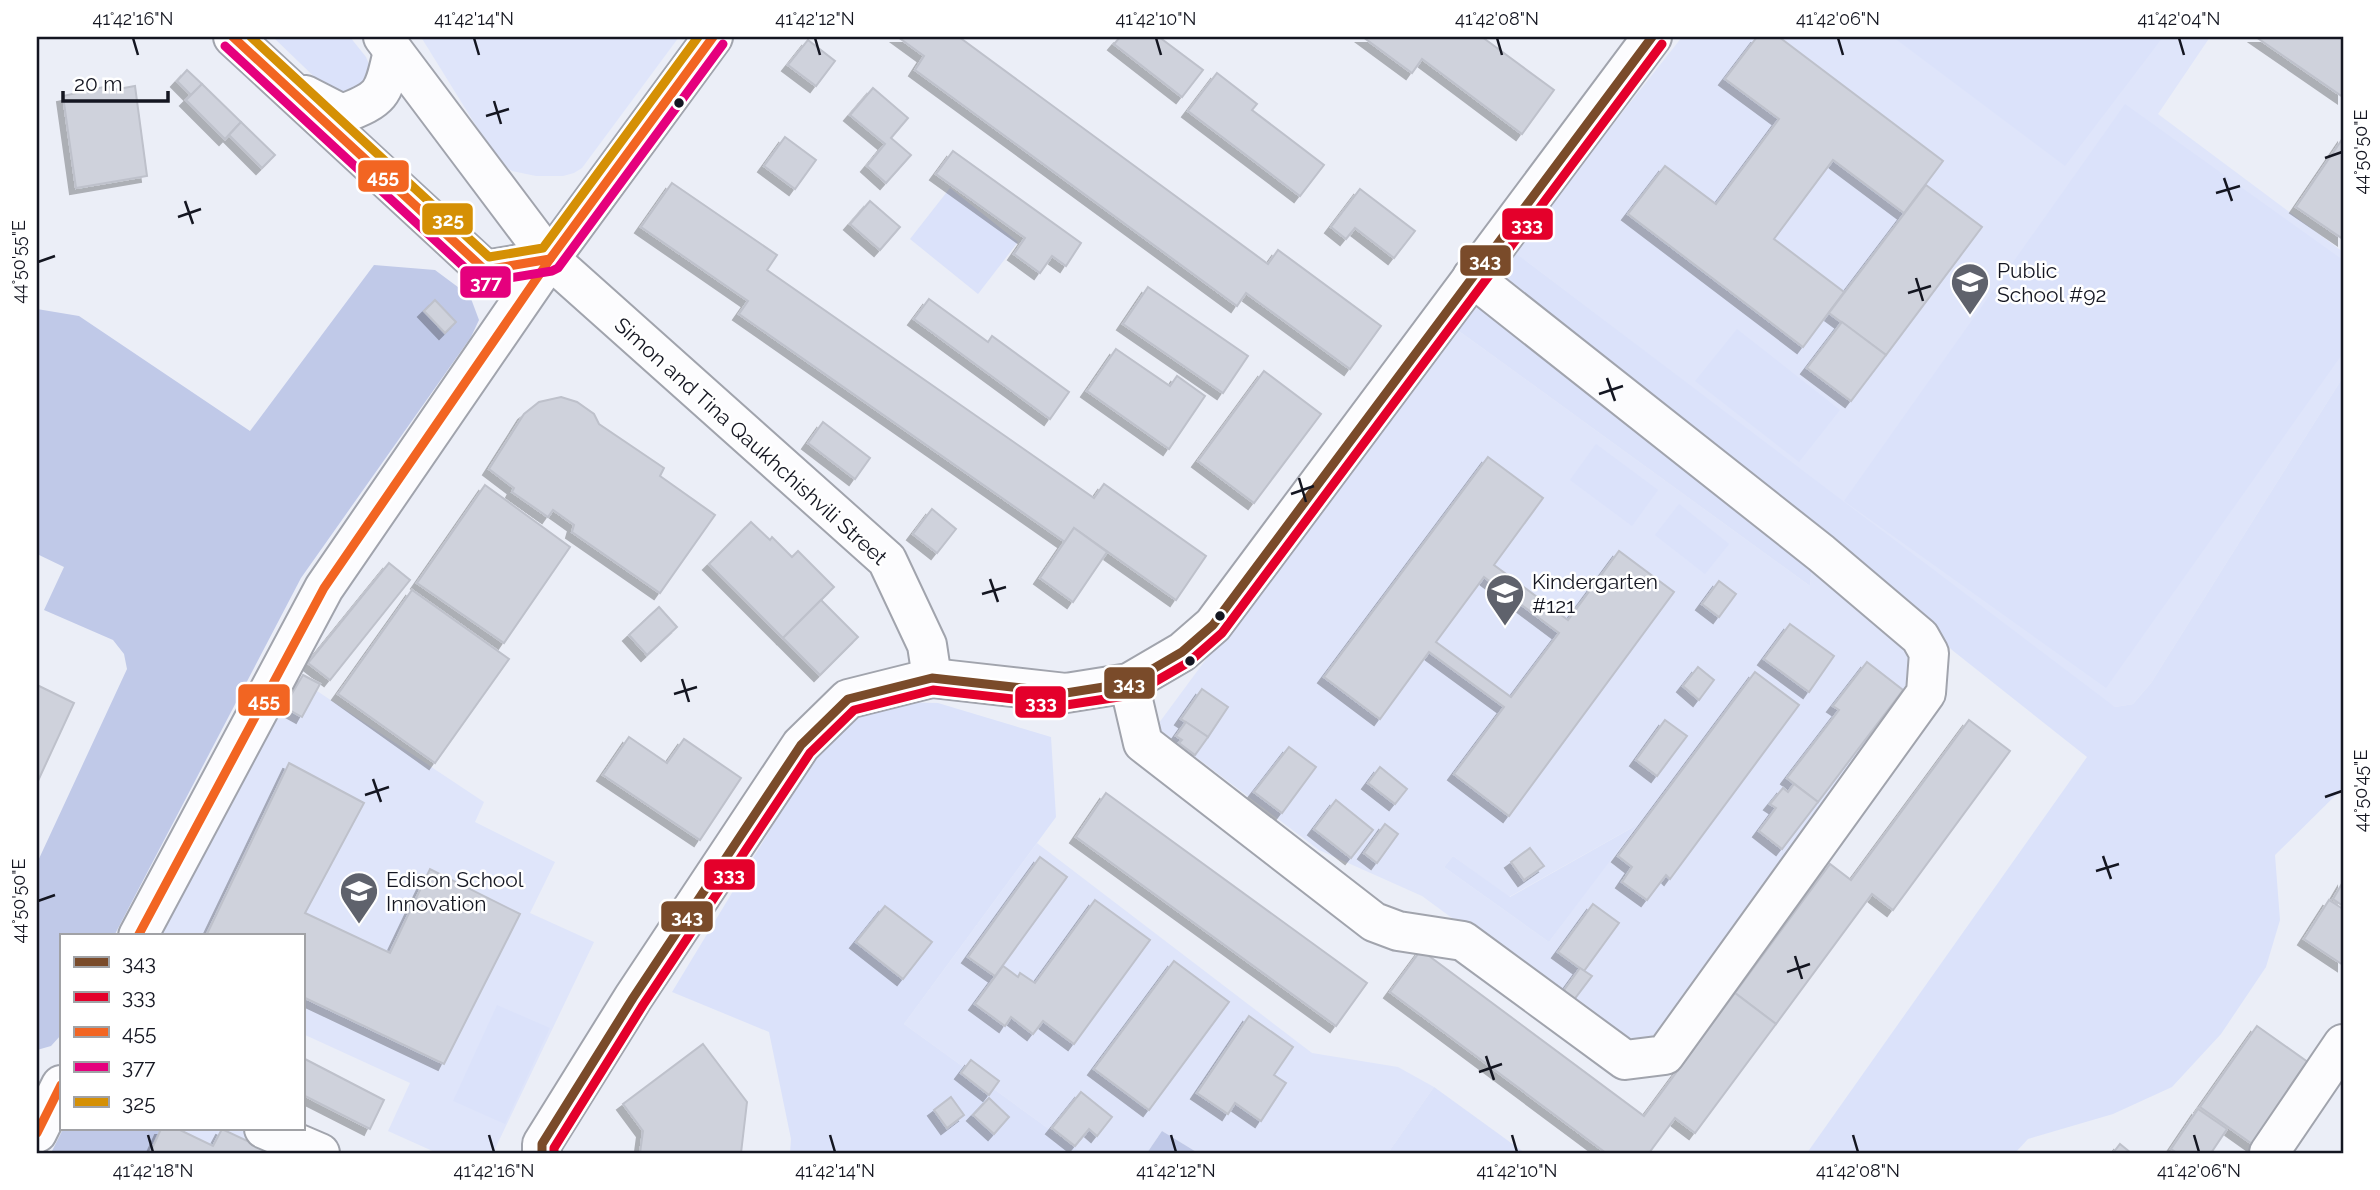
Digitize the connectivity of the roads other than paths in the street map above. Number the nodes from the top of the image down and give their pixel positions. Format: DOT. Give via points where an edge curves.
graph roads {
  1 [pos="233,37"];
  2 [pos="713,37"];
  3 [pos="1651,37"];
  4 [pos="388,44"];
  5 [pos="287,86"];
  6 [pos="550,259"];
  7 [pos="1472,277"];
  8 [pos="932,678"];
  9 [pos="1129,683"];
  10 [pos="139,934"];
  11 [pos="2343,1044"];
  12 [pos="60,1087"];
  13 [pos="266,1130"];
  14 [pos="37,1133"];
  15 [pos="320,1153"];
  16 [pos="541,1153"];
  17 [pos="2269,1153"];
  1 -- 5 [label="street"];
  2 -- 6 [label="street"];
  3 -- 7 [label="street"];
  4 -- 5 [label="street" via="385,84 371,103 342,114"];
  4 -- 6 [label="street, Simon and Tina Qaukhchishvili Street"];
  5 -- 6 [label="street" via="485,270"];
  6 -- 8 [label="street, Simon and Tina Qaukhchishvili Street" via="887,560 927,645"];
  6 -- 10 [label="street" via="324,588"];
  7 -- 9 [label="street" via="1213,625 1182,652"];
  7 -- 9 [label="street" via="1821,553 1920,637 1929,653 1926,693 1665,1055 1625,1060 1464,941 1398,931 1374,922 1143,743"];
  8 -- 9 [label="street" via="1066,693"];
  8 -- 16 [label="street" via="848,699 801,745 633,998 542,1144"];
  11 -- 17 [label="street"];
  12 -- 14 [label="street"];
  13 -- 15 [label="street"];
}
